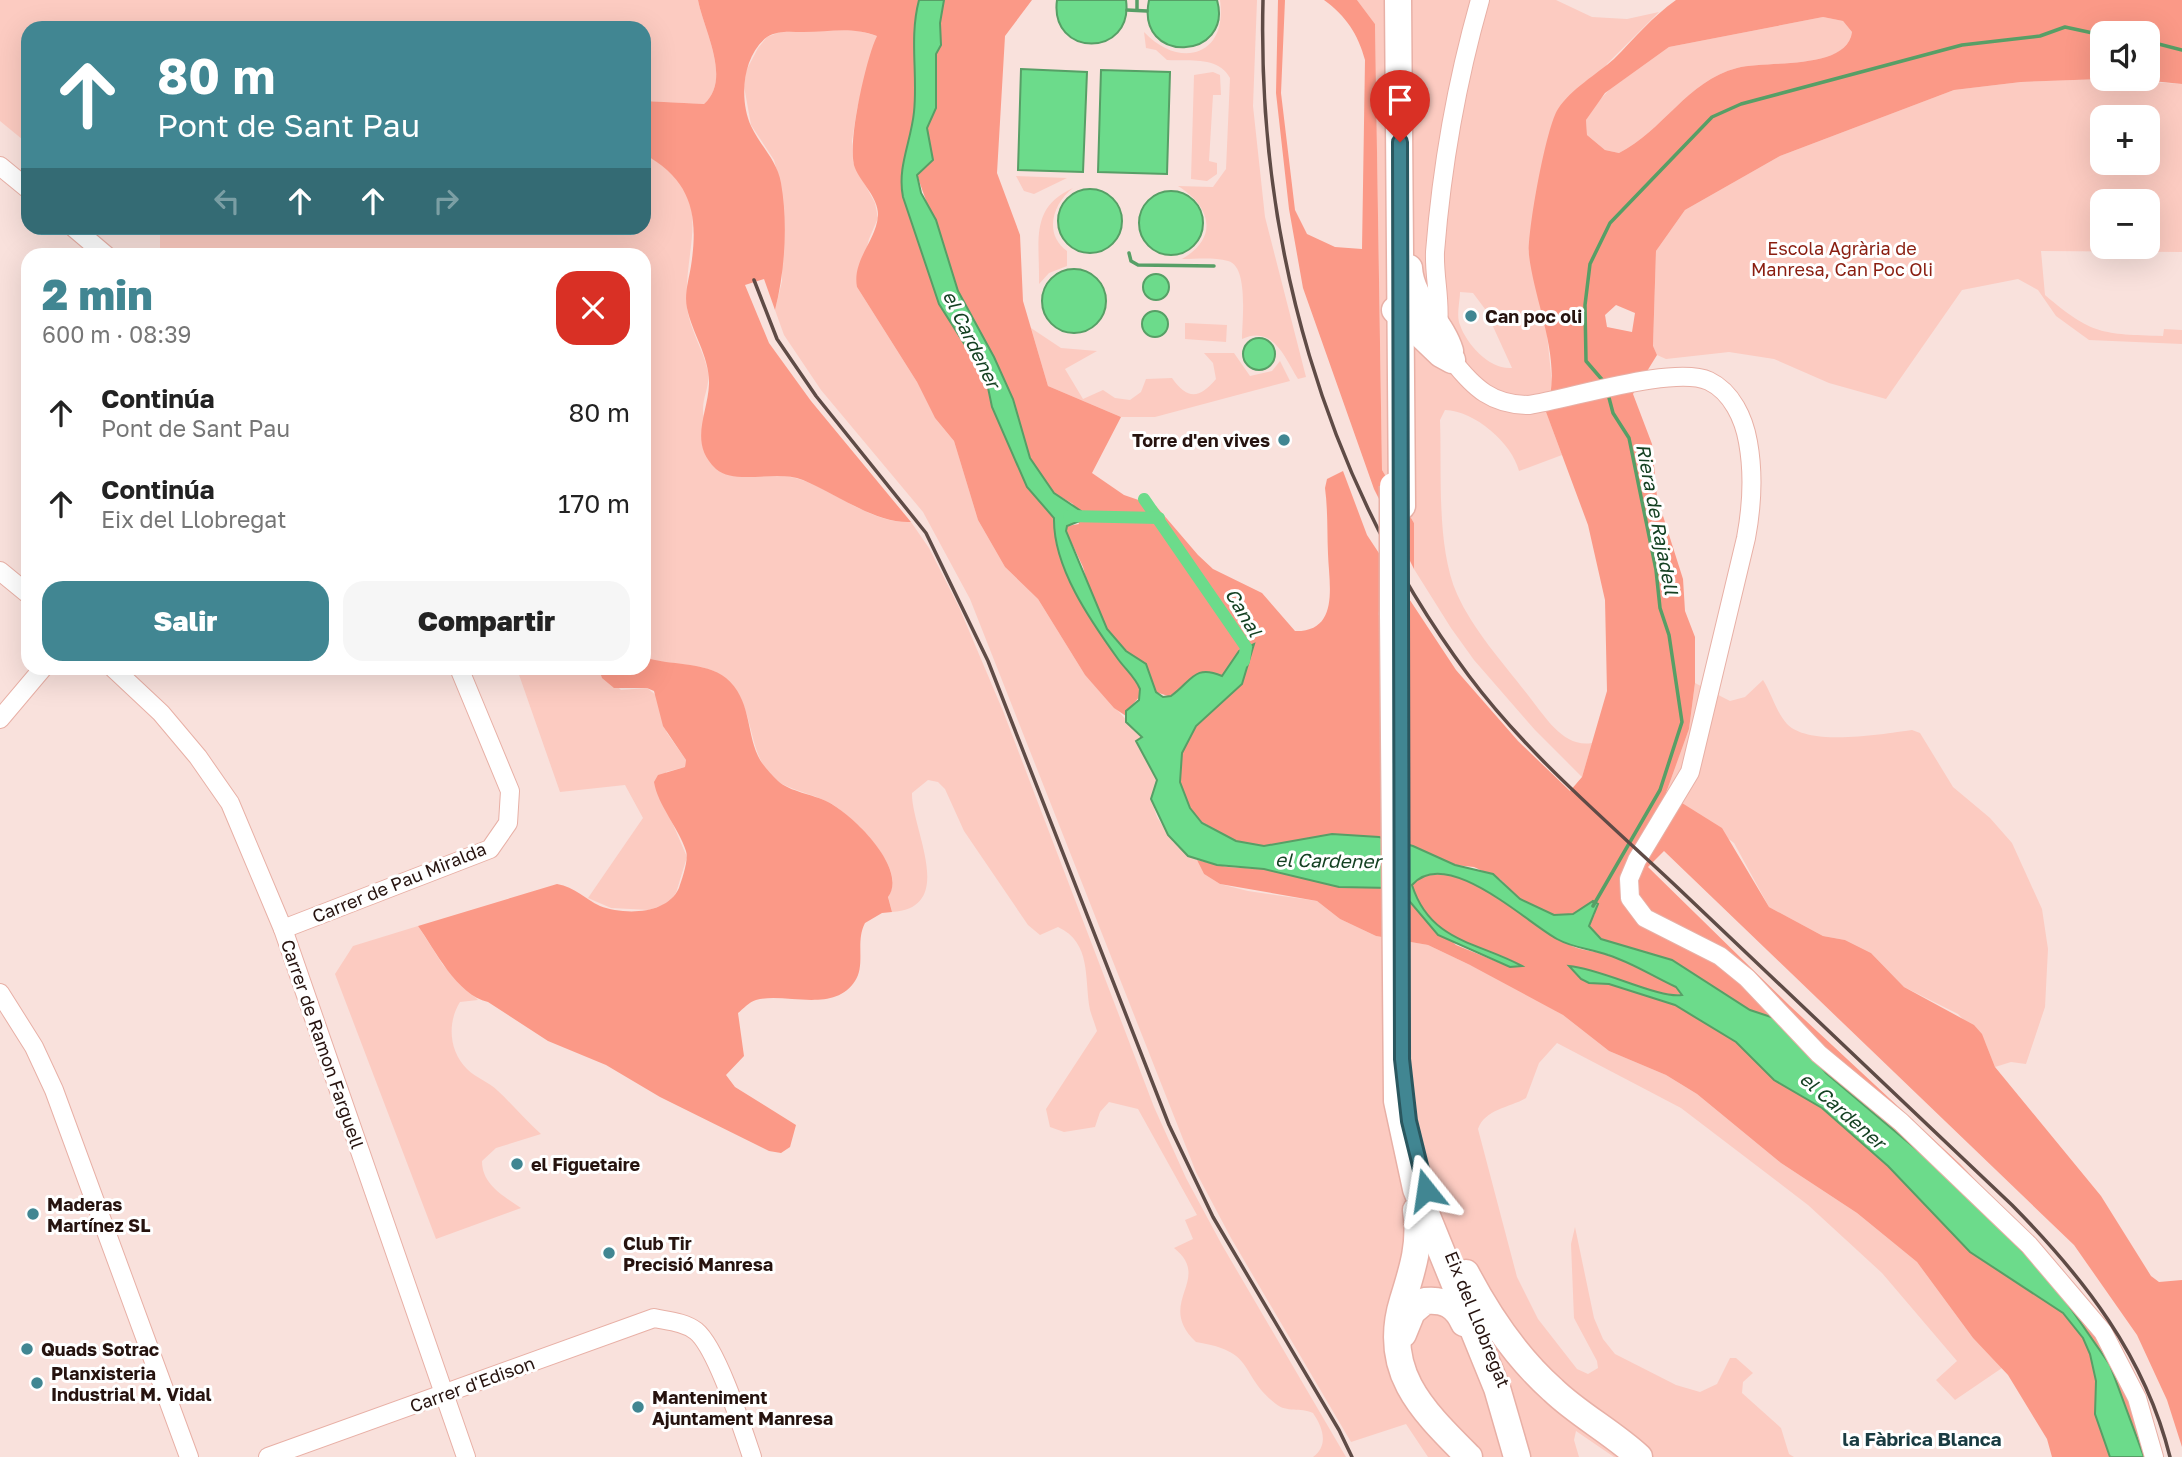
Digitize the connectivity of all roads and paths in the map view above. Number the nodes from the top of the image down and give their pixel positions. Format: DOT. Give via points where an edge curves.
graph roads {
  1 [pos="1389,0"];
  2 [pos="1398,0"];
  3 [pos="1480,0"];
  4 [pos="0,166"];
  5 [pos="21,183"];
  6 [pos="82,235"];
  7 [pos="98,248"];
  8 [pos="1396,251"];
  9 [pos="1401,319"];
  10 [pos="1435,322"];
  11 [pos="1447,357"];
  12 [pos="1396,363"];
  13 [pos="0,571"];
  14 [pos="21,588"];
  15 [pos="37,675"];
  16 [pos="120,675"];
  17 [pos="462,675"];
  18 [pos="0,719"];
  19 [pos="283,929"];
  20 [pos="0,993"];
  21 [pos="1398,1059"];
  22 [pos="1406,1153"];
  23 [pos="1443,1228"];
  24 [pos="1399,1349"];
  25 [pos="1497,1388"];
  26 [pos="443,1394"];
  27 [pos="189,1457"];
  28 [pos="268,1457"];
  29 [pos="466,1457"];
  30 [pos="752,1457"];
  31 [pos="1469,1457"];
  32 [pos="1517,1457"];
  33 [pos="1526,1457"];
  34 [pos="1639,1457"];
  35 [pos="2154,1457"];
  1 -- 8 [label="highway"];
  2 -- 8 [label="highway"];
  3 -- 10 [label="street" via="1441,169 1434,266 1439,312"];
  4 -- 5 [label="street"];
  6 -- 7 [label="street"];
  8 -- 9 [label="highway" via="1395,312"];
  8 -- 10 [label="highway" via="1409,262 1416,296"];
  8 -- 12 [label="highway"];
  9 -- 10 [label="highway" via="1407,314"];
  9 -- 11 [label="highway"];
  9 -- 12 [label="highway" via="1395,326"];
  10 -- 11 [label="highway"];
  11 -- 12 [label="highway" via="1412,352"];
  11 -- 35 [label="street" via="1477,390 1496,401 1519,405 1662,378 1708,381 1735,406 1750,450 1752,506 1690,772 1637,860 1629,879 1630,898 1645,918 1720,957 1747,978 1819,1054 1901,1122 2029,1245 2103,1332 2137,1398"];
  12 -- 21 [label="highway, bridge"];
  13 -- 14 [label="street"];
  15 -- 18 [label="street"];
  16 -- 19 [label="street, Carrer de Ramon Farguell" via="161,713 230,803"];
  17 -- 19 [label="street, Carrer de Pau Miralda" via="510,791 509,823 490,849"];
  19 -- 26 [label="street, Carrer de Ramon Farguell"];
  20 -- 27 [label="street" via="54,1090"];
  21 -- 22 [label="highway, Eix del Llobregat" via="1397,1101"];
  21 -- 23 [label="highway, Eix del Llobregat" via="1415,1150"];
  22 -- 24 [label="highway" via="1404,1173 1416,1211 1419,1244 1397,1320"];
  22 -- 25 [label="highway, Eix del Llobregat" via="1430,1228"];
  23 -- 33 [label="highway, Eix del Llobregat" via="1500,1370"];
  23 -- 34 [label="highway" via="1477,1296 1519,1356 1553,1391"];
  24 -- 25 [label="highway" via="1416,1306 1425,1301 1446,1302 1462,1318 1484,1371"];
  24 -- 31 [label="highway" via="1404,1377 1422,1409"];
  25 -- 32 [label="highway, Eix del Llobregat"];
  26 -- 28 [label="street, Carrer d'Edison"];
  26 -- 29 [label="street, Carrer de Ramon Farguell"];
  26 -- 30 [label="street, Carrer d'Edison" via="654,1318 677,1322 698,1332 726,1382"];
}
